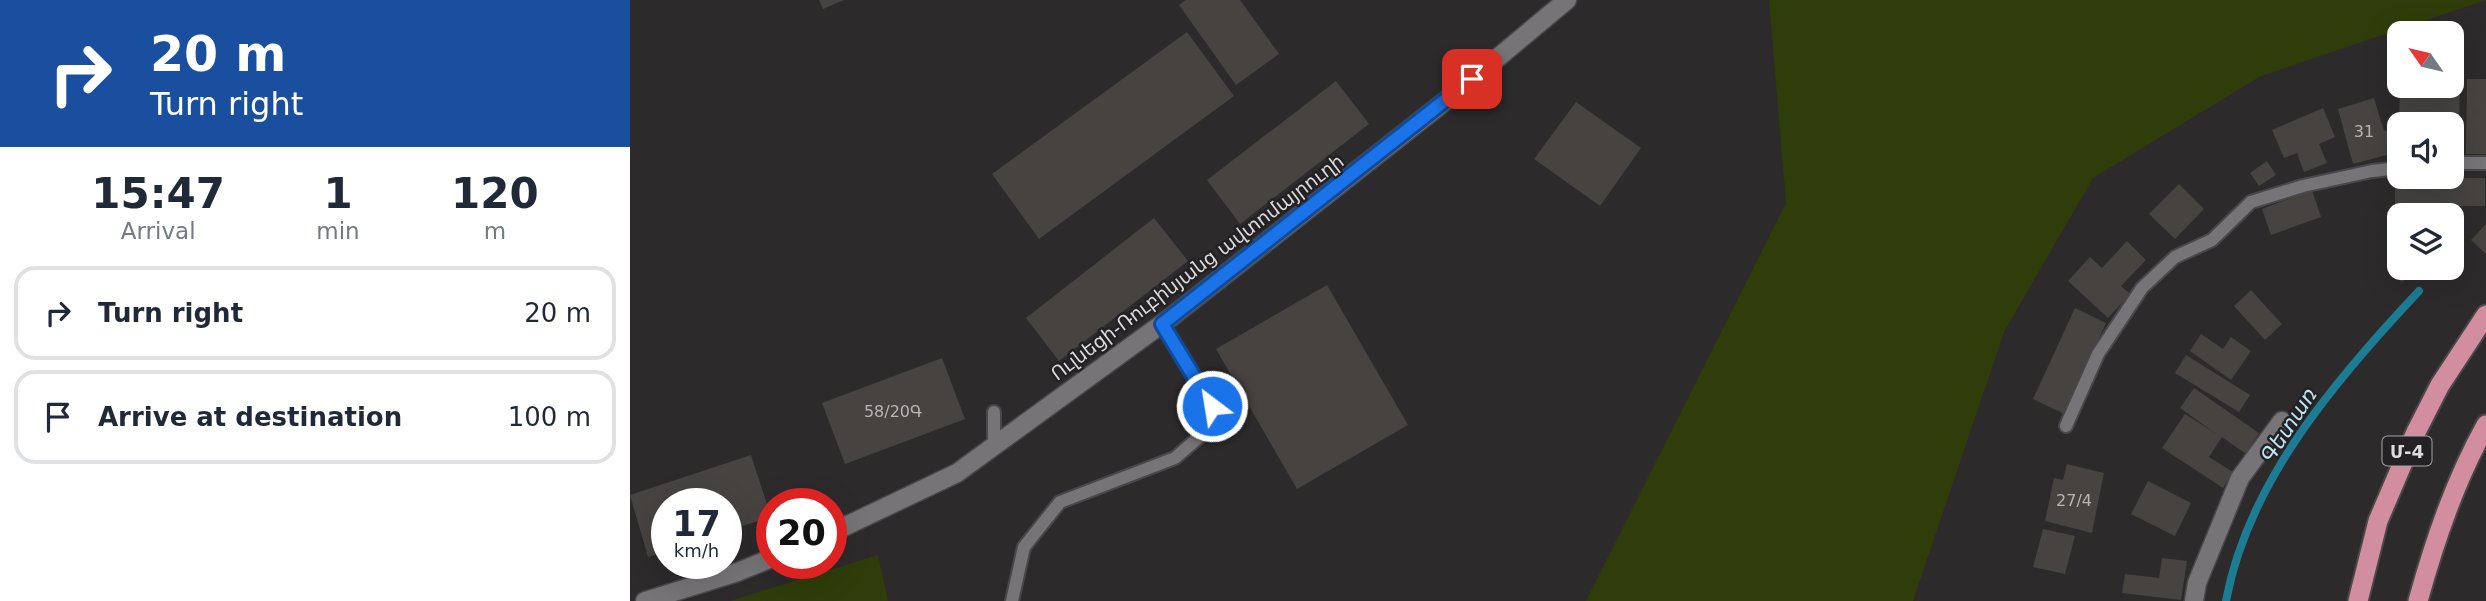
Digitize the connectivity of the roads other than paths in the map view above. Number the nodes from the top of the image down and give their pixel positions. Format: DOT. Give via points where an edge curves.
graph roads {
  1 [pos="1567,0"];
  2 [pos="2464,163"];
  3 [pos="2486,163"];
  4 [pos="2387,169"];
  5 [pos="2486,315"];
  6 [pos="1162,324"];
  7 [pos="993,412"];
  8 [pos="2282,421"];
  9 [pos="2486,425"];
  10 [pos="2066,426"];
  11 [pos="994,446"];
  12 [pos="847,525"];
  13 [pos="756,564"];
  14 [pos="645,601"];
  15 [pos="1012,601"];
  16 [pos="2194,601"];
  17 [pos="2358,601"];
  18 [pos="2417,601"];
  1 -- 6 [label="street, Ուլնեցի-Ռուբինյանց ավտոմայրուղի"];
  2 -- 3 [label="lane"];
  4 -- 10 [label="lane" via="2251,202 2211,240 2175,257 2142,288 2098,354"];
  5 -- 17 [label="highway, Մ-4" via="2440,385 2416,432 2378,522"];
  6 -- 11 [label="street, Ուլնեցի-Ռուբինյանց ավտոմայրուղի"];
  6 -- 15 [label="lane" via="1212,406 1205,432 1175,458 1060,502 1024,547"];
  7 -- 11 [label="lane"];
  8 -- 16 [label="street" via="2240,478"];
  9 -- 18 [label="highway" via="2466,460"];
  11 -- 12 [label="street, Ուլնեցի-Ռուբինյանց ավտոմայրուղի" via="957,473"];
  13 -- 14 [label="street"];
}
